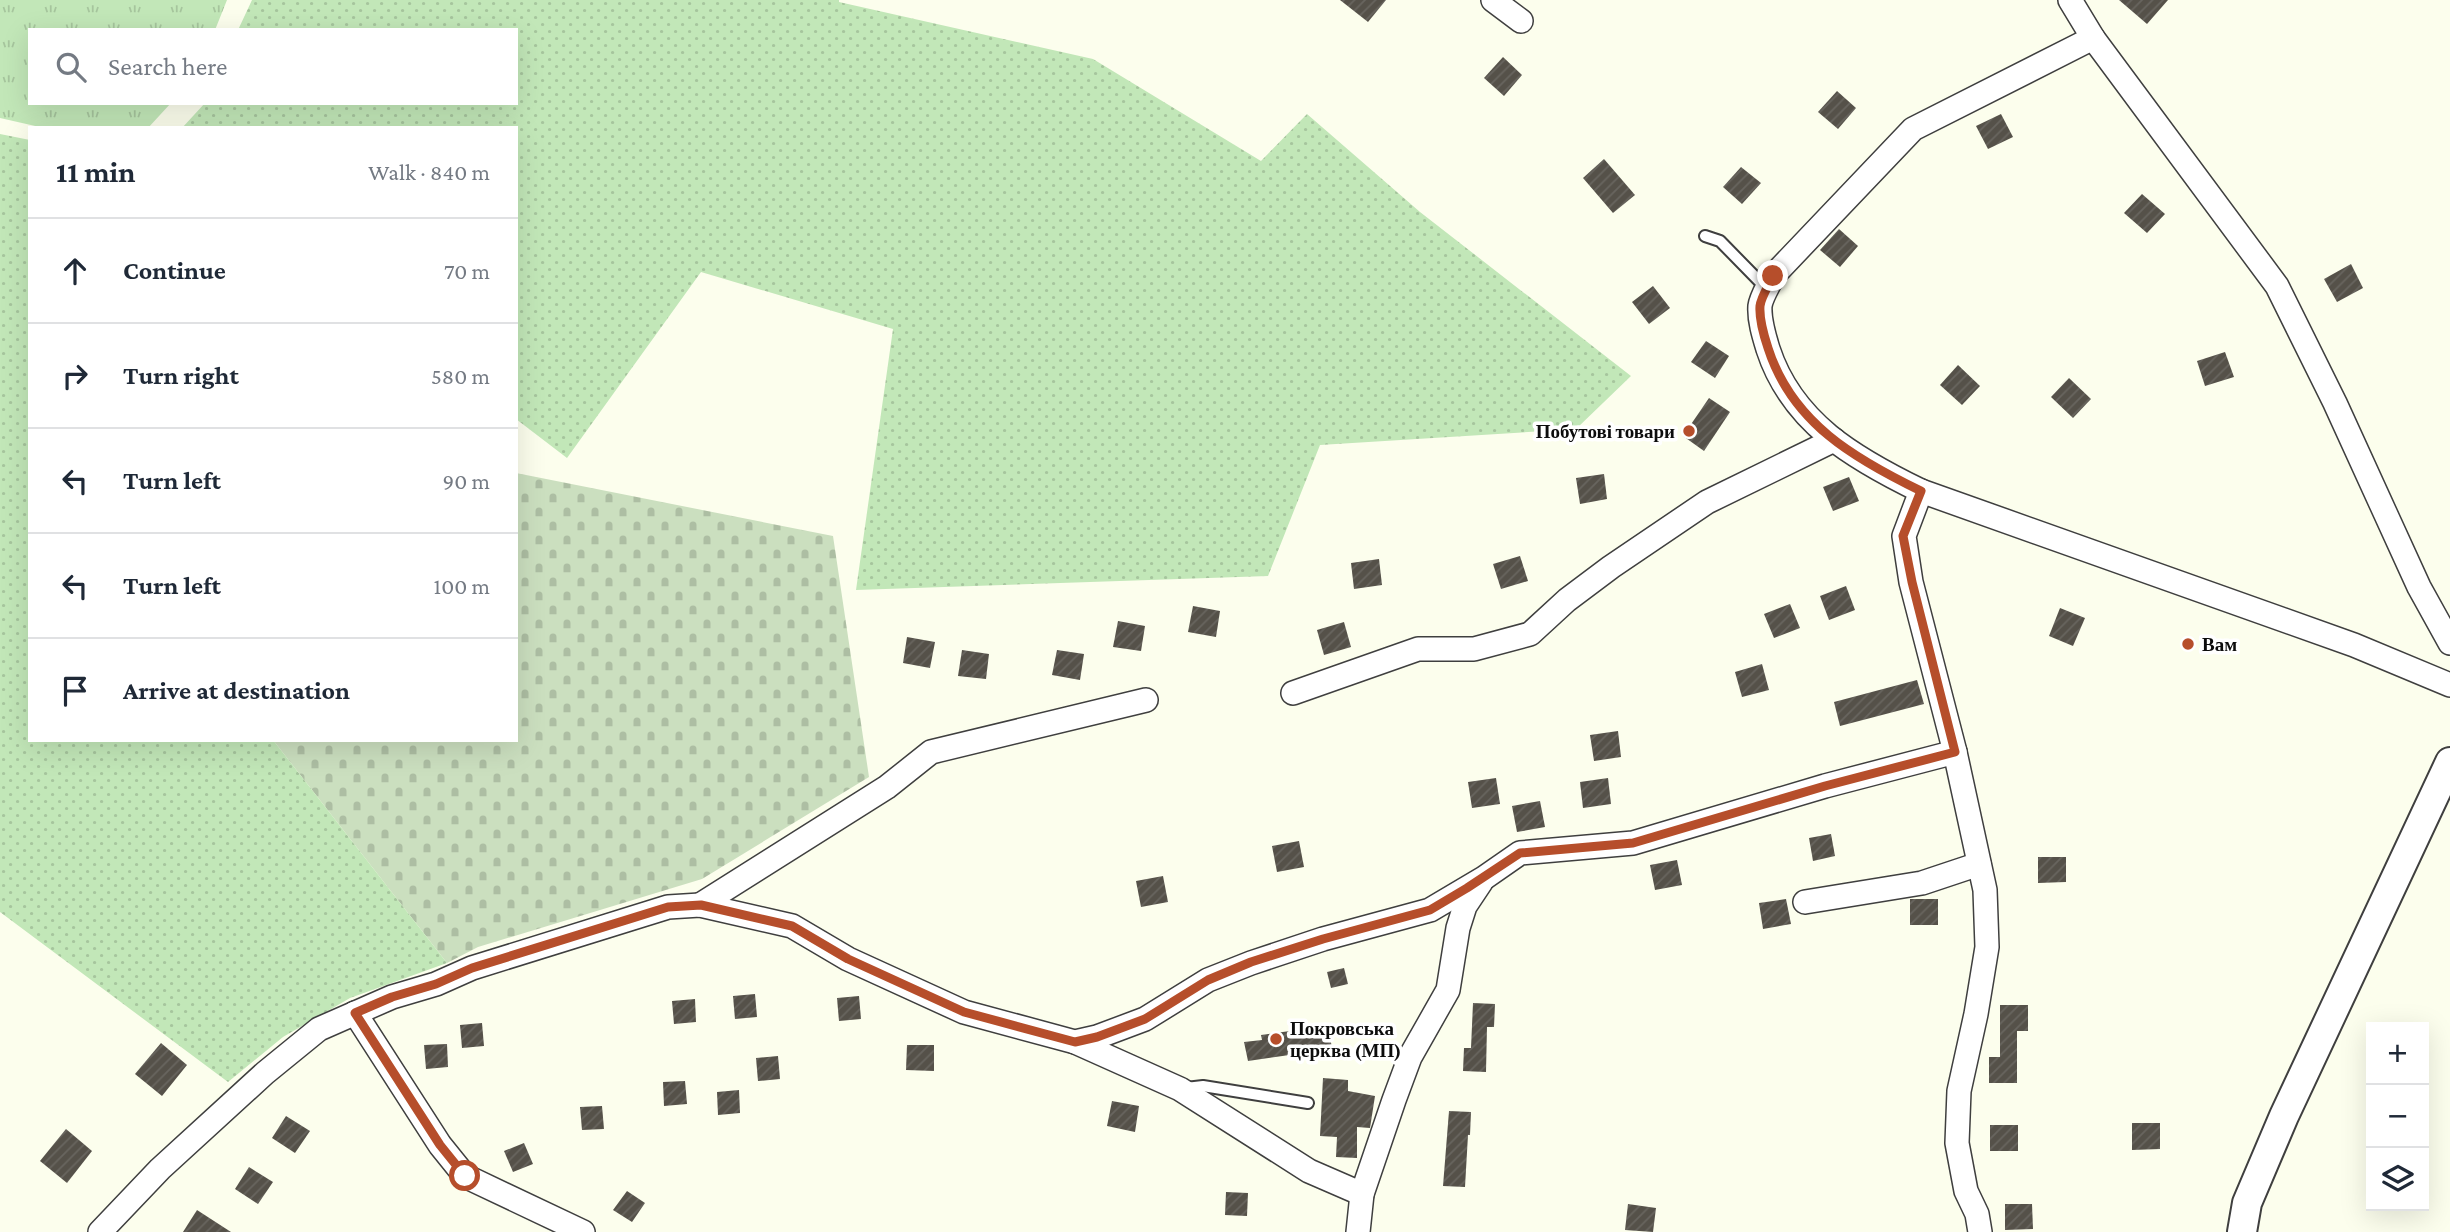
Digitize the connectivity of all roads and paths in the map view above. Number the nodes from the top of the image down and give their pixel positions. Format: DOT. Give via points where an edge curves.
graph roads {
  1 [pos="1493,0"];
  2 [pos="2070,0"];
  3 [pos="1521,21"];
  4 [pos="2093,38"];
  5 [pos="1705,236"];
  6 [pos="1767,289"];
  7 [pos="1834,440"];
  8 [pos="1921,491"];
  9 [pos="2450,643"];
  10 [pos="2450,685"];
  11 [pos="1293,693"];
  12 [pos="1146,700"];
  13 [pos="1955,752"];
  14 [pos="2450,762"];
  15 [pos="1979,864"];
  16 [pos="1484,878"];
  17 [pos="1805,902"];
  18 [pos="701,905"];
  19 [pos="355,1013"];
  20 [pos="1075,1042"];
  21 [pos="1180,1089"];
  22 [pos="1308,1103"];
  23 [pos="1362,1194"];
  24 [pos="100,1232"];
  25 [pos="583,1232"];
  26 [pos="1359,1232"];
  27 [pos="1980,1232"];
  28 [pos="2242,1232"];
  1 -- 3 [label="street"];
  2 -- 4 [label="street"];
  4 -- 6 [label="street" via="1913,129 1773,276"];
  4 -- 9 [label="street" via="2277,286"];
  5 -- 6 [label="lane" via="1720,242"];
  6 -- 7 [label="street" via="1760,305 1774,369 1794,400"];
  7 -- 8 [label="street" via="1870,466"];
  7 -- 11 [label="street" via="1707,502 1611,566 1530,635 1474,649 1418,649"];
  8 -- 10 [label="street" via="2354,645"];
  8 -- 13 [label="street" via="1903,536"];
  12 -- 18 [label="street" via="931,751 887,787"];
  13 -- 15 [label="street"];
  13 -- 16 [label="street" via="1633,843 1520,853"];
  14 -- 28 [label="street" via="2284,1116 2247,1203"];
  15 -- 17 [label="street" via="1922,883"];
  15 -- 27 [label="street" via="1987,947 1959,1091 1957,1143"];
  16 -- 20 [label="street" via="1430,910 1251,962 1208,980 1145,1019"];
  16 -- 23 [label="street" via="1465,906 1448,990 1410,1057"];
  18 -- 19 [label="street" via="668,907 472,968"];
  18 -- 20 [label="street" via="792,926 848,959 964,1012"];
  19 -- 24 [label="street" via="319,1029 265,1073 160,1169"];
  19 -- 25 [label="street" via="465,1176"];
  20 -- 21 [label="street"];
  21 -- 22 [label="lane" via="1203,1086"];
  21 -- 23 [label="street" via="1309,1171"];
  23 -- 26 [label="street"];
}
